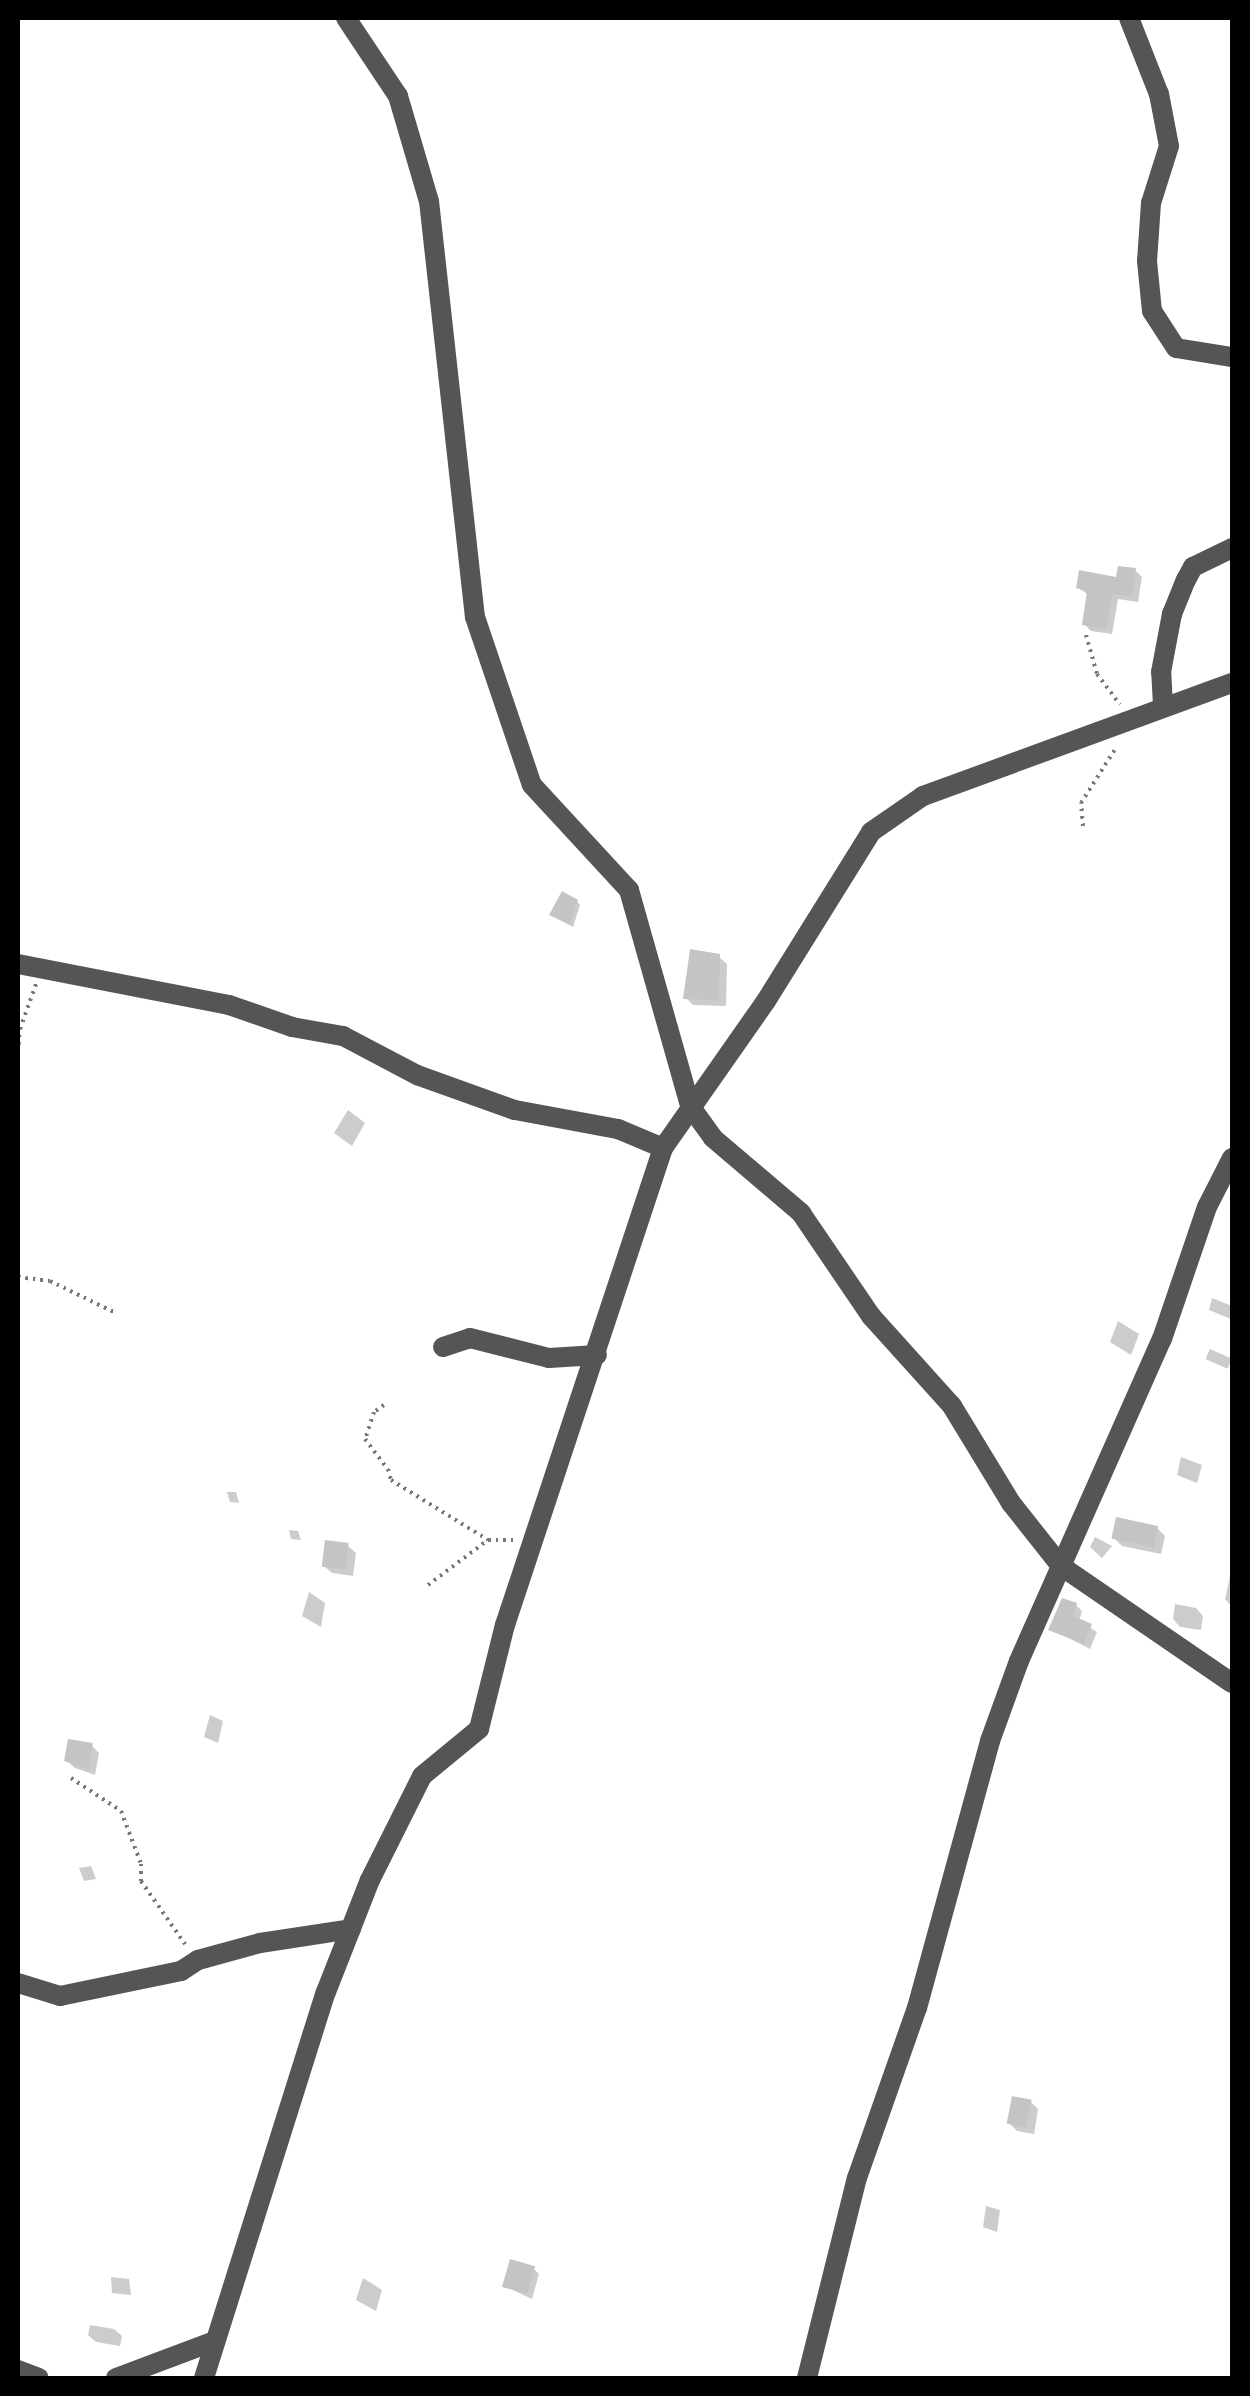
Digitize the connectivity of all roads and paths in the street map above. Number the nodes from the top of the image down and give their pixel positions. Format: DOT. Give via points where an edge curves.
graph roads {
  1 [pos="346,18"];
  2 [pos="1129,18"];
  3 [pos="1232,357"];
  4 [pos="1232,548"];
  5 [pos="1086,635"];
  6 [pos="1232,684"];
  7 [pos="1163,706"];
  8 [pos="1123,722"];
  9 [pos="1083,826"];
  10 [pos="18,964"];
  11 [pos="42,971"];
  12 [pos="18,1052"];
  13 [pos="690,1106"];
  14 [pos="663,1148"];
  15 [pos="1232,1158"];
  16 [pos="18,1277"];
  17 [pos="116,1312"];
  18 [pos="443,1347"];
  19 [pos="596,1355"];
  20 [pos="384,1405"];
  21 [pos="488,1540"];
  22 [pos="532,1547"];
  23 [pos="1061,1566"];
  24 [pos="428,1585"];
  25 [pos="1232,1683"];
  26 [pos="71,1778"];
  27 [pos="351,1929"];
  28 [pos="198,1960"];
  29 [pos="18,1983"];
  30 [pos="212,2342"];
  31 [pos="18,2370"];
  32 [pos="40,2378"];
  33 [pos="116,2378"];
  34 [pos="204,2378"];
  35 [pos="807,2378"];
  1 -- 13 [label="street" via="398,96 429,201 475,617 532,784 628,890"];
  2 -- 3 [label="street" via="1159,94 1169,146 1150,203 1152,311 1176,348"];
  4 -- 7 [label="street" via="1193,567 1186,580 1161,672"];
  5 -- 8 [label="path"];
  6 -- 7 [label="street"];
  7 -- 8 [label="street"];
  8 -- 9 [label="path" via="1122,738 1081,803"];
  8 -- 13 [label="street" via="923,796 871,832 766,1001"];
  10 -- 11 [label="street"];
  11 -- 12 [label="path"];
  11 -- 14 [label="street" via="230,1006 343,1036 417,1075 515,1110 618,1129"];
  13 -- 14 [label="street"];
  13 -- 23 [label="street" via="713,1138 802,1213 871,1316 952,1406 1011,1503"];
  14 -- 19 [label="street"];
  15 -- 23 [label="street" via="1207,1207 1162,1339"];
  16 -- 17 [label="path" via="50,1281"];
  18 -- 19 [label="street" via="470,1338 549,1358"];
  19 -- 22 [label="street"];
  20 -- 21 [label="path" via="374,1412 365,1439 391,1480"];
  21 -- 22 [label="path" via="508,1538"];
  21 -- 24 [label="path"];
  22 -- 27 [label="street" via="479,1729 422,1776"];
  23 -- 25 [label="street"];
  23 -- 35 [label="street" via="990,1741 918,2008 857,2178"];
  26 -- 28 [label="path" via="121,1811 141,1881"];
  27 -- 28 [label="street"];
  27 -- 30 [label="street"];
  28 -- 29 [label="street" via="181,1971 60,1996"];
  30 -- 33 [label="street"];
  30 -- 34 [label="street"];
  31 -- 32 [label="street"];
}
